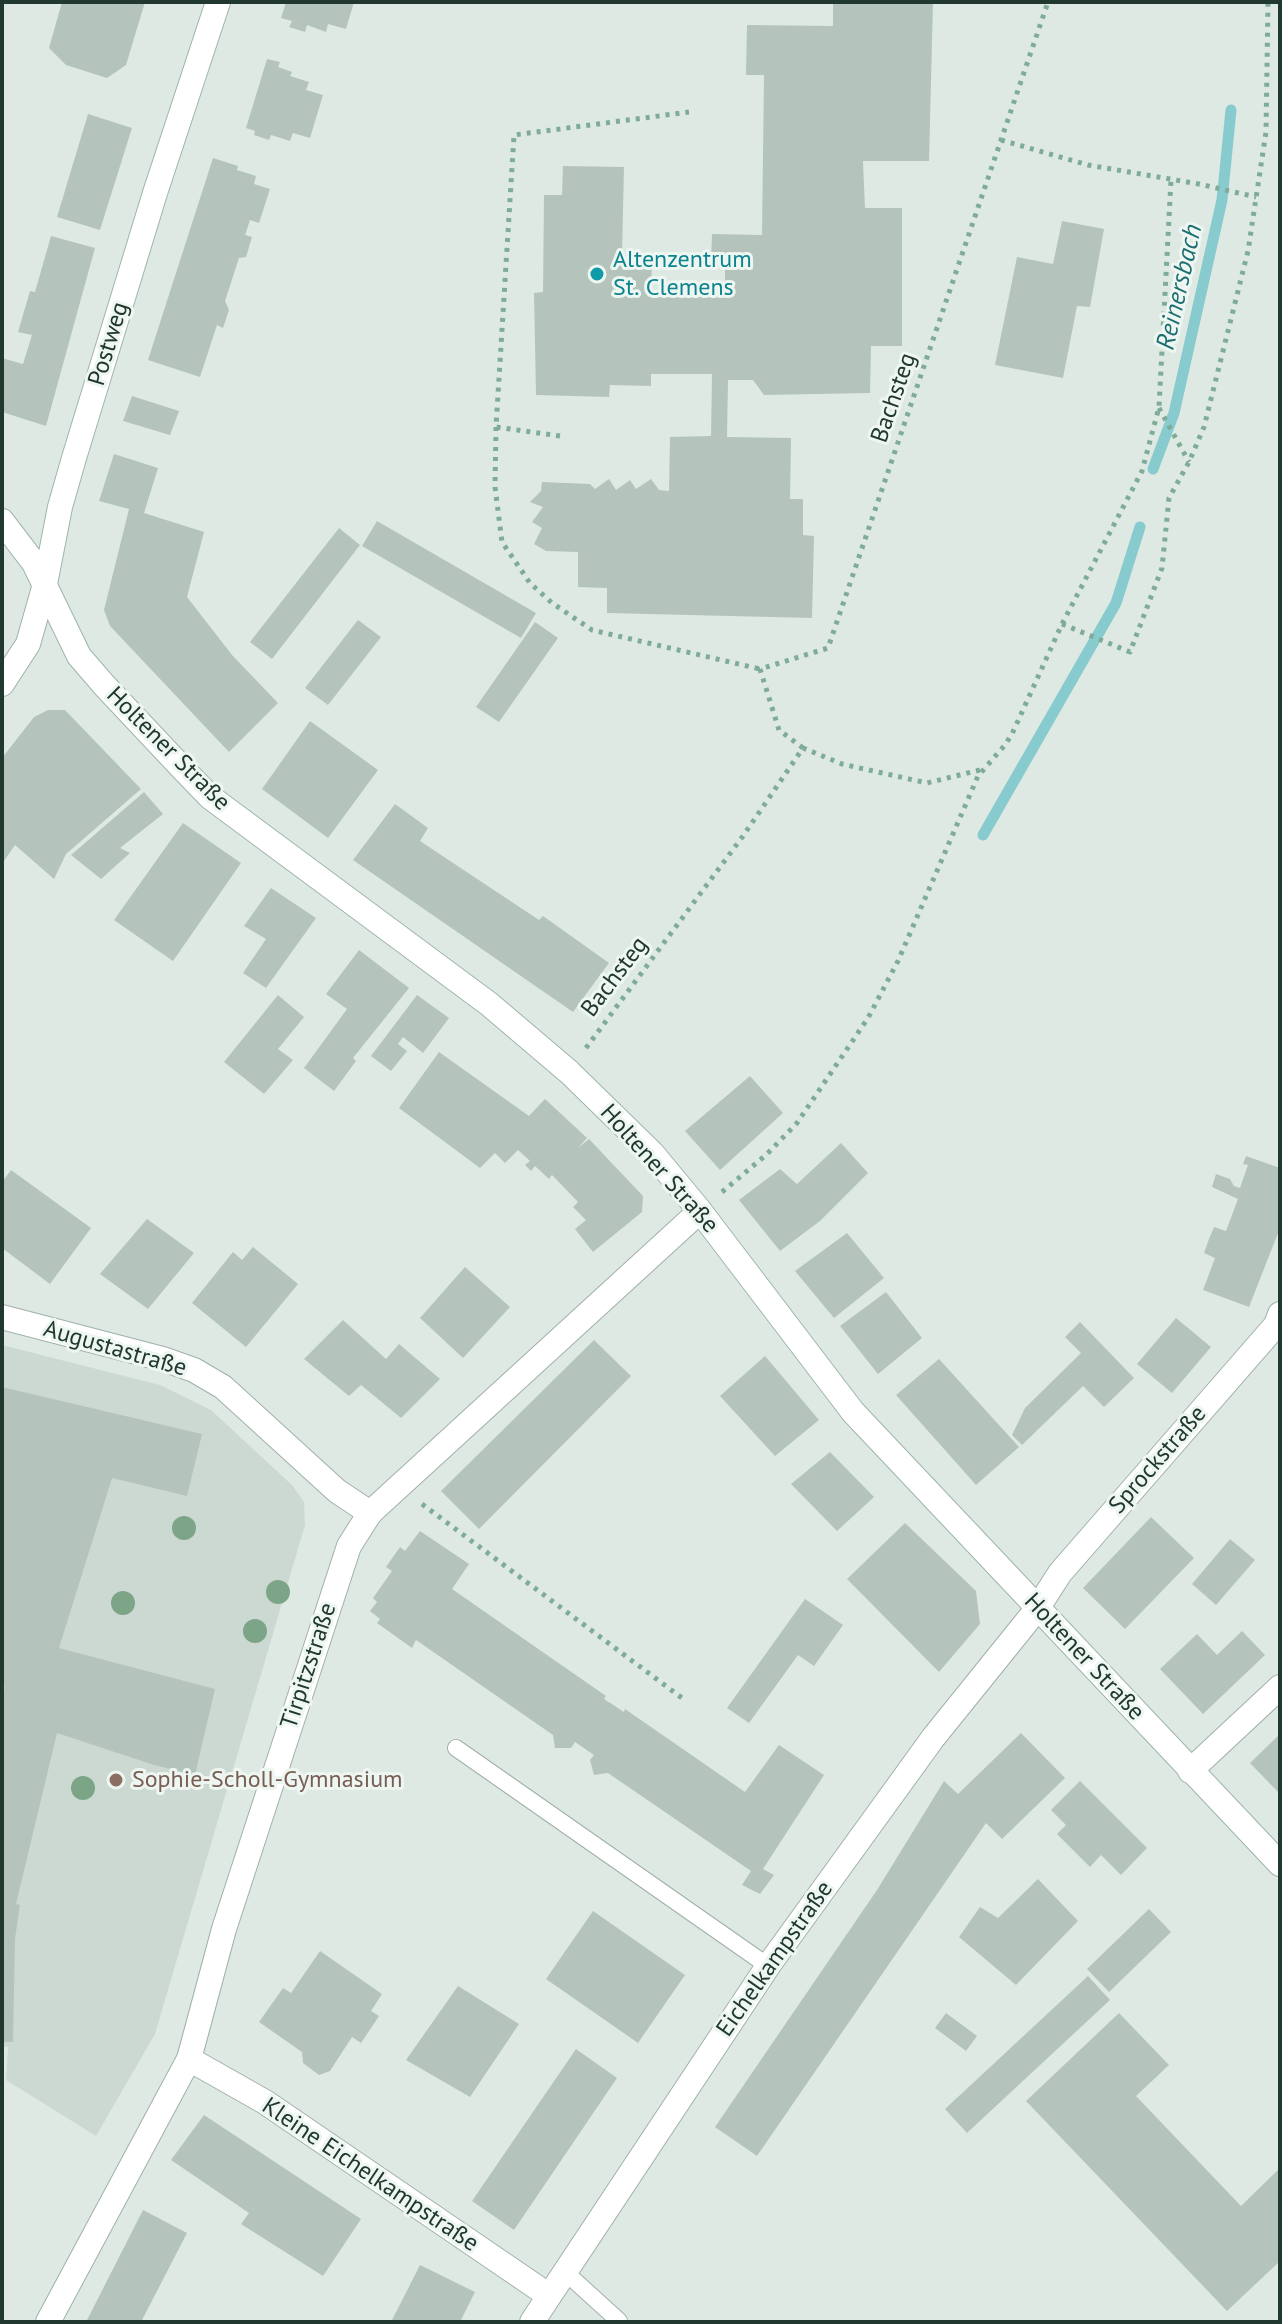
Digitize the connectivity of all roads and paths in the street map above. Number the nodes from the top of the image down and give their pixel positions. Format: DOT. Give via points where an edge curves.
graph roads {
  1 [pos="218,2"];
  2 [pos="1048,2"];
  3 [pos="1268,2"];
  4 [pos="689,112"];
  5 [pos="1001,140"];
  6 [pos="1171,180"];
  7 [pos="1256,197"];
  8 [pos="1159,407"];
  9 [pos="496,427"];
  10 [pos="560,436"];
  11 [pos="1189,462"];
  12 [pos="2,521"];
  13 [pos="45,584"];
  14 [pos="1062,624"];
  15 [pos="760,669"];
  16 [pos="2,684"];
  17 [pos="803,748"];
  18 [pos="981,770"];
  19 [pos="569,1072"];
  20 [pos="700,1211"];
  21 [pos="1280,1314"];
  22 [pos="2,1317"];
  23 [pos="399,1487"];
  24 [pos="370,1513"];
  25 [pos="1037,1609"];
  26 [pos="1280,1687"];
  27 [pos="686,1701"];
  28 [pos="456,1748"];
  29 [pos="1190,1771"];
  30 [pos="1280,1864"];
  31 [pos="768,1966"];
  32 [pos="189,2059"];
  33 [pos="564,2271"];
  34 [pos="548,2295"];
  35 [pos="619,2321"];
  36 [pos="48,2322"];
  37 [pos="532,2322"];
  1 -- 13 [label="street, Postweg" via="74,458"];
  2 -- 5 [label="path, Bachsteg"];
  3 -- 7 [label="path" via="1266,132"];
  4 -- 9 [label="path" via="514,135"];
  5 -- 6 [label="path" via="1088,165"];
  5 -- 15 [label="path, Bachsteg" via="828,648"];
  6 -- 7 [label="path"];
  6 -- 8 [label="path"];
  7 -- 11 [label="path" via="1225,348"];
  8 -- 11 [label="path"];
  8 -- 14 [label="path" via="1142,471"];
  9 -- 10 [label="path"];
  9 -- 15 [label="path" via="495,487 502,542 530,583 592,630"];
  11 -- 14 [label="path" via="1169,498 1162,568 1130,652"];
  12 -- 13 [label="street, Holtener Straße"];
  13 -- 16 [label="street, Postweg" via="28,644"];
  13 -- 19 [label="street, Holtener Straße" via="79,656 210,797 489,1004"];
  14 -- 18 [label="path" via="1012,734"];
  15 -- 17 [label="path" via="779,730"];
  17 -- 18 [label="path" via="842,764 927,783"];
  17 -- 19 [label="path, Bachsteg"];
  18 -- 20 [label="path" via="898,961 843,1059 797,1123"];
  19 -- 20 [label="street, Holtener Straße" via="652,1153"];
  20 -- 23 [label="street, Tirpitzstraße"];
  20 -- 25 [label="street, Holtener Straße" via="853,1412"];
  21 -- 25 [label="street, Sprockstraße" via="1276,1325 1060,1573"];
  22 -- 24 [label="street, Augustastraße" via="194,1370 223,1387 337,1491"];
  23 -- 24 [label="street, Tirpitzstraße"];
  23 -- 27 [label="path"];
  24 -- 32 [label="street, Tirpitzstraße" via="349,1546 224,1929"];
  25 -- 29 [label="street, Holtener Straße"];
  25 -- 31 [label="street, Eichelkampstraße" via="933,1738"];
  26 -- 29 [label="street"];
  28 -- 31 [label="lane"];
  29 -- 30 [label="street, Holtener Straße"];
  31 -- 33 [label="street, Eichelkampstraße"];
  32 -- 34 [label="street, Kleine Eichelkampstraße" via="265,2102"];
  32 -- 36 [label="street, Tirpitzstraße"];
  33 -- 34 [label="street, Eichelkampstraße"];
  33 -- 35 [label="lane"];
  34 -- 37 [label="street, Eichelkampstraße"];
}
